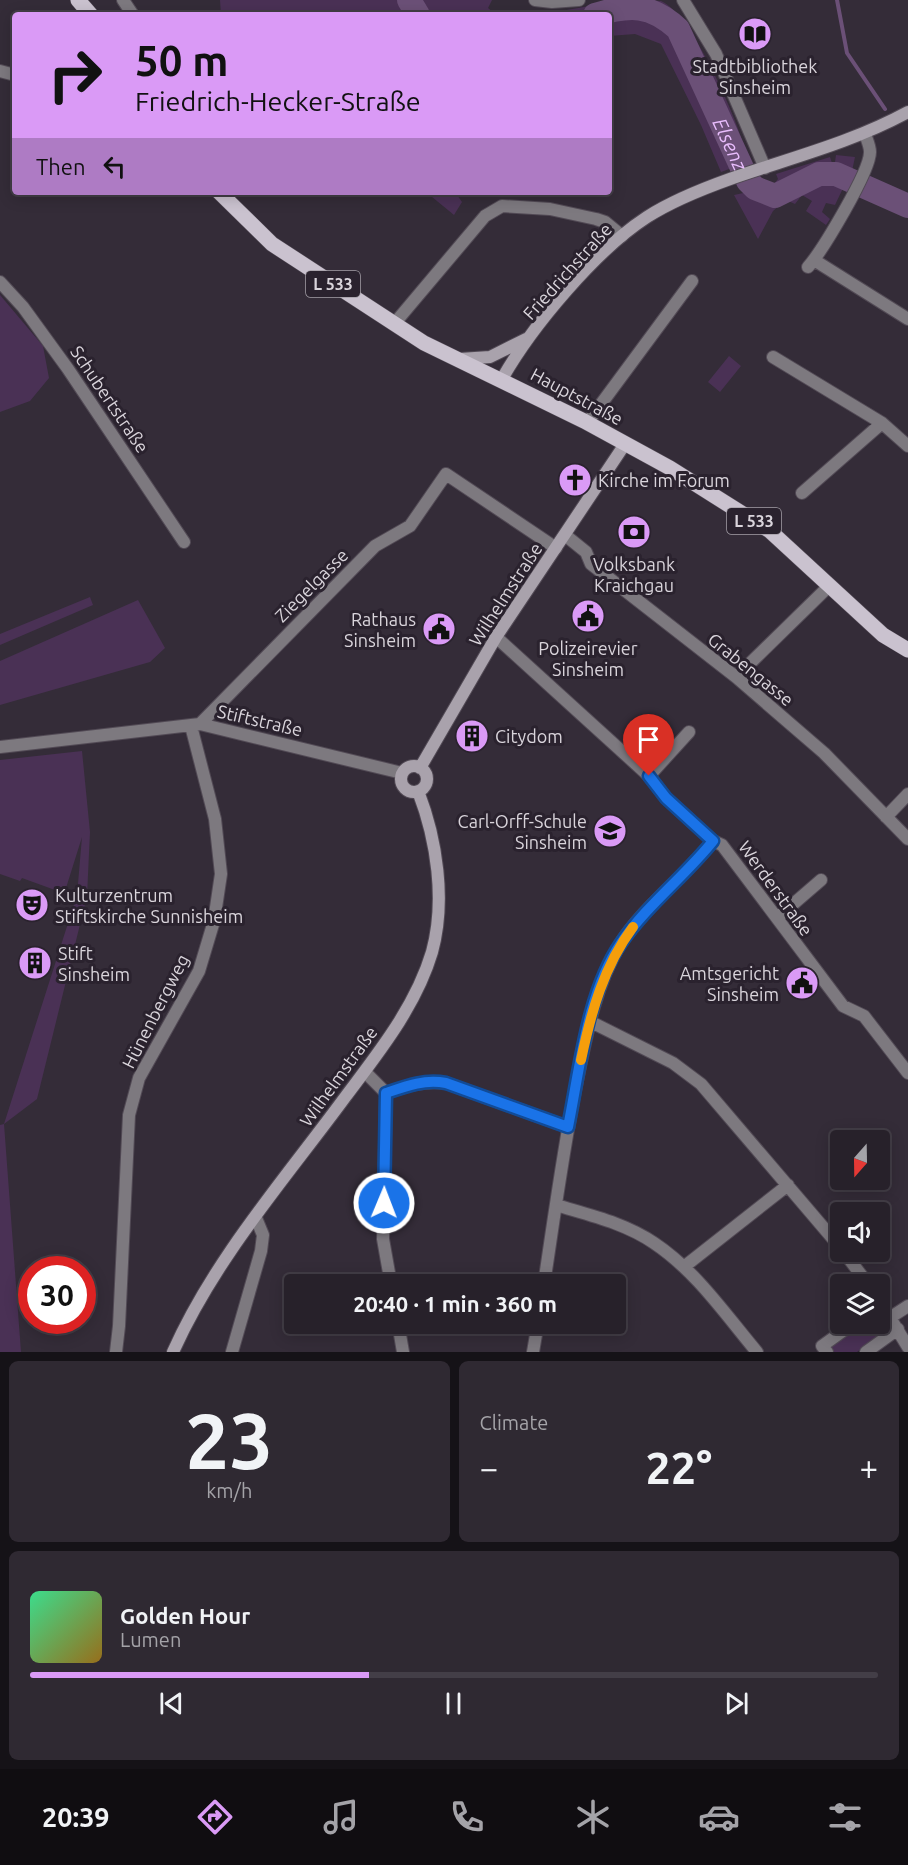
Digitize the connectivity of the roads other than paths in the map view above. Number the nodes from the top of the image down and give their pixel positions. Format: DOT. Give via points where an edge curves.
graph roads {
  1 [pos="78,0"];
  2 [pos="535,0"];
  3 [pos="579,0"];
  4 [pos="683,0"];
  5 [pos="88,12"];
  6 [pos="908,112"];
  7 [pos="865,134"];
  8 [pos="760,170"];
  9 [pos="222,195"];
  10 [pos="622,236"];
  11 [pos="692,281"];
  12 [pos="0,282"];
  13 [pos="908,319"];
  14 [pos="394,324"];
  15 [pos="534,334"];
  16 [pos="773,357"];
  17 [pos="456,358"];
  18 [pos="502,379"];
  19 [pos="587,423"];
  20 [pos="882,423"];
  21 [pos="625,444"];
  22 [pos="908,446"];
  23 [pos="802,493"];
  24 [pos="565,536"];
  25 [pos="184,542"];
  26 [pos="556,548"];
  27 [pos="825,590"];
  28 [pos="496,637"];
  29 [pos="908,650"];
  30 [pos="736,677"];
  31 [pos="195,725"];
  32 [pos="690,732"];
  33 [pos="0,747"];
  34 [pos="420,768"];
  35 [pos="402,773"];
  36 [pos="649,776"];
  37 [pos="418,791"];
  38 [pos="908,794"];
  39 [pos="886,817"];
  40 [pos="908,839"];
  41 [pos="713,841"];
  42 [pos="821,880"];
  43 [pos="777,918"];
  44 [pos="589,1021"];
  45 [pos="364,1072"];
  46 [pos="908,1073"];
  47 [pos="386,1093"];
  48 [pos="568,1127"];
  49 [pos="788,1185"];
  50 [pos="556,1205"];
  51 [pos="256,1218"];
  52 [pos="830,1235"];
  53 [pos="851,1262"];
  54 [pos="685,1266"];
  55 [pos="389,1274"];
  56 [pos="546,1274"];
  57 [pos="860,1274"];
  58 [pos="908,1306"];
  59 [pos="891,1317"];
  60 [pos="898,1329"];
  61 [pos="400,1334"];
  62 [pos="536,1334"];
  63 [pos="839,1334"];
  64 [pos="908,1347"];
  65 [pos="116,1352"];
  66 [pos="173,1352"];
  67 [pos="232,1352"];
  68 [pos="403,1352"];
  69 [pos="533,1352"];
  70 [pos="757,1352"];
  71 [pos="827,1352"];
  72 [pos="866,1352"];
  1 -- 5 [label="main road"];
  2 -- 3 [label="street"];
  4 -- 8 [label="street" via="716,54"];
  6 -- 7 [label="main road, Friedrichstraße"];
  7 -- 8 [label="main road, Friedrichstraße"];
  7 -- 13 [label="street" via="870,152 862,173 811,263"];
  8 -- 10 [label="main road, Friedrichstraße" via="660,210"];
  9 -- 14 [label="main road, Hauptstraße / L 533" via="272,244"];
  10 -- 14 [label="street" via="596,219 550,209 502,206 485,216"];
  10 -- 15 [label="main road, Friedrichstraße"];
  11 -- 19 [label="street"];
  12 -- 25 [label="street, Schubertstraße" via="68,369"];
  14 -- 17 [label="main road, Hauptstraße / L 533"];
  15 -- 17 [label="main road" via="490,357"];
  15 -- 18 [label="main road, Friedrichstraße"];
  16 -- 20 [label="street"];
  17 -- 18 [label="main road, Hauptstraße / L 533"];
  18 -- 19 [label="main road, Hauptstraße / L 533"];
  19 -- 21 [label="main road, Hauptstraße / L 533"];
  20 -- 22 [label="street"];
  20 -- 23 [label="street"];
  21 -- 24 [label="main road, Wilhelmstraße"];
  21 -- 29 [label="main road, Hauptstraße / L 533" via="771,531 883,635"];
  24 -- 26 [label="main road, Wilhelmstraße"];
  24 -- 30 [label="street, Grabengasse" via="586,552 591,564"];
  26 -- 28 [label="main road, Wilhelmstraße"];
  26 -- 31 [label="street, Ziegelgasse" via="446,474 410,526 375,546"];
  27 -- 30 [label="street"];
  28 -- 34 [label="main road, Wilhelmstraße"];
  28 -- 36 [label="street, Werderstraße"];
  30 -- 39 [label="street, Grabengasse" via="824,753"];
  31 -- 33 [label="street, Stiftstraße"];
  31 -- 35 [label="street, Stiftstraße"];
  31 -- 65 [label="street, Hünenbergweg" via="215,819 221,874 214,921 199,971 139,1078 129,1115"];
  32 -- 36 [label="street"];
  34 -- 35 [label="main road" via="412,766"];
  34 -- 37 [label="main road" via="427,779"];
  35 -- 37 [label="main road" via="405,788"];
  36 -- 41 [label="street, Werderstraße" via="666,798"];
  37 -- 45 [label="main road, Wilhelmstraße" via="430,825 435,861 436,930 416,992"];
  38 -- 39 [label="street"];
  39 -- 40 [label="street, Grabengasse"];
  41 -- 43 [label="street, Werderstraße" via="722,845"];
  41 -- 44 [label="street" via="633,926 606,973"];
  42 -- 43 [label="street"];
  43 -- 46 [label="street, Werderstraße" via="843,1006 864,1016"];
  44 -- 48 [label="street"];
  44 -- 49 [label="street" via="673,1063 701,1084"];
  45 -- 47 [label="street"];
  45 -- 51 [label="main road, Wilhelmstraße"];
  47 -- 48 [label="street" via="416,1083 446,1083"];
  47 -- 55 [label="street" via="383,1239"];
  48 -- 50 [label="street"];
  49 -- 52 [label="street"];
  49 -- 54 [label="street"];
  50 -- 54 [label="street" via="615,1223 652,1241"];
  50 -- 56 [label="street"];
  51 -- 66 [label="main road, Wilhelmstraße" via="202,1294"];
  51 -- 67 [label="street" via="263,1235 261,1251"];
  53 -- 57 [label="street"];
  54 -- 70 [label="street"];
  58 -- 59 [label="street"];
  59 -- 60 [label="street"];
  60 -- 64 [label="street"];
  60 -- 72 [label="street"];
  61 -- 68 [label="street"];
  62 -- 69 [label="street"];
  63 -- 71 [label="street" via="822,1346"];
}
